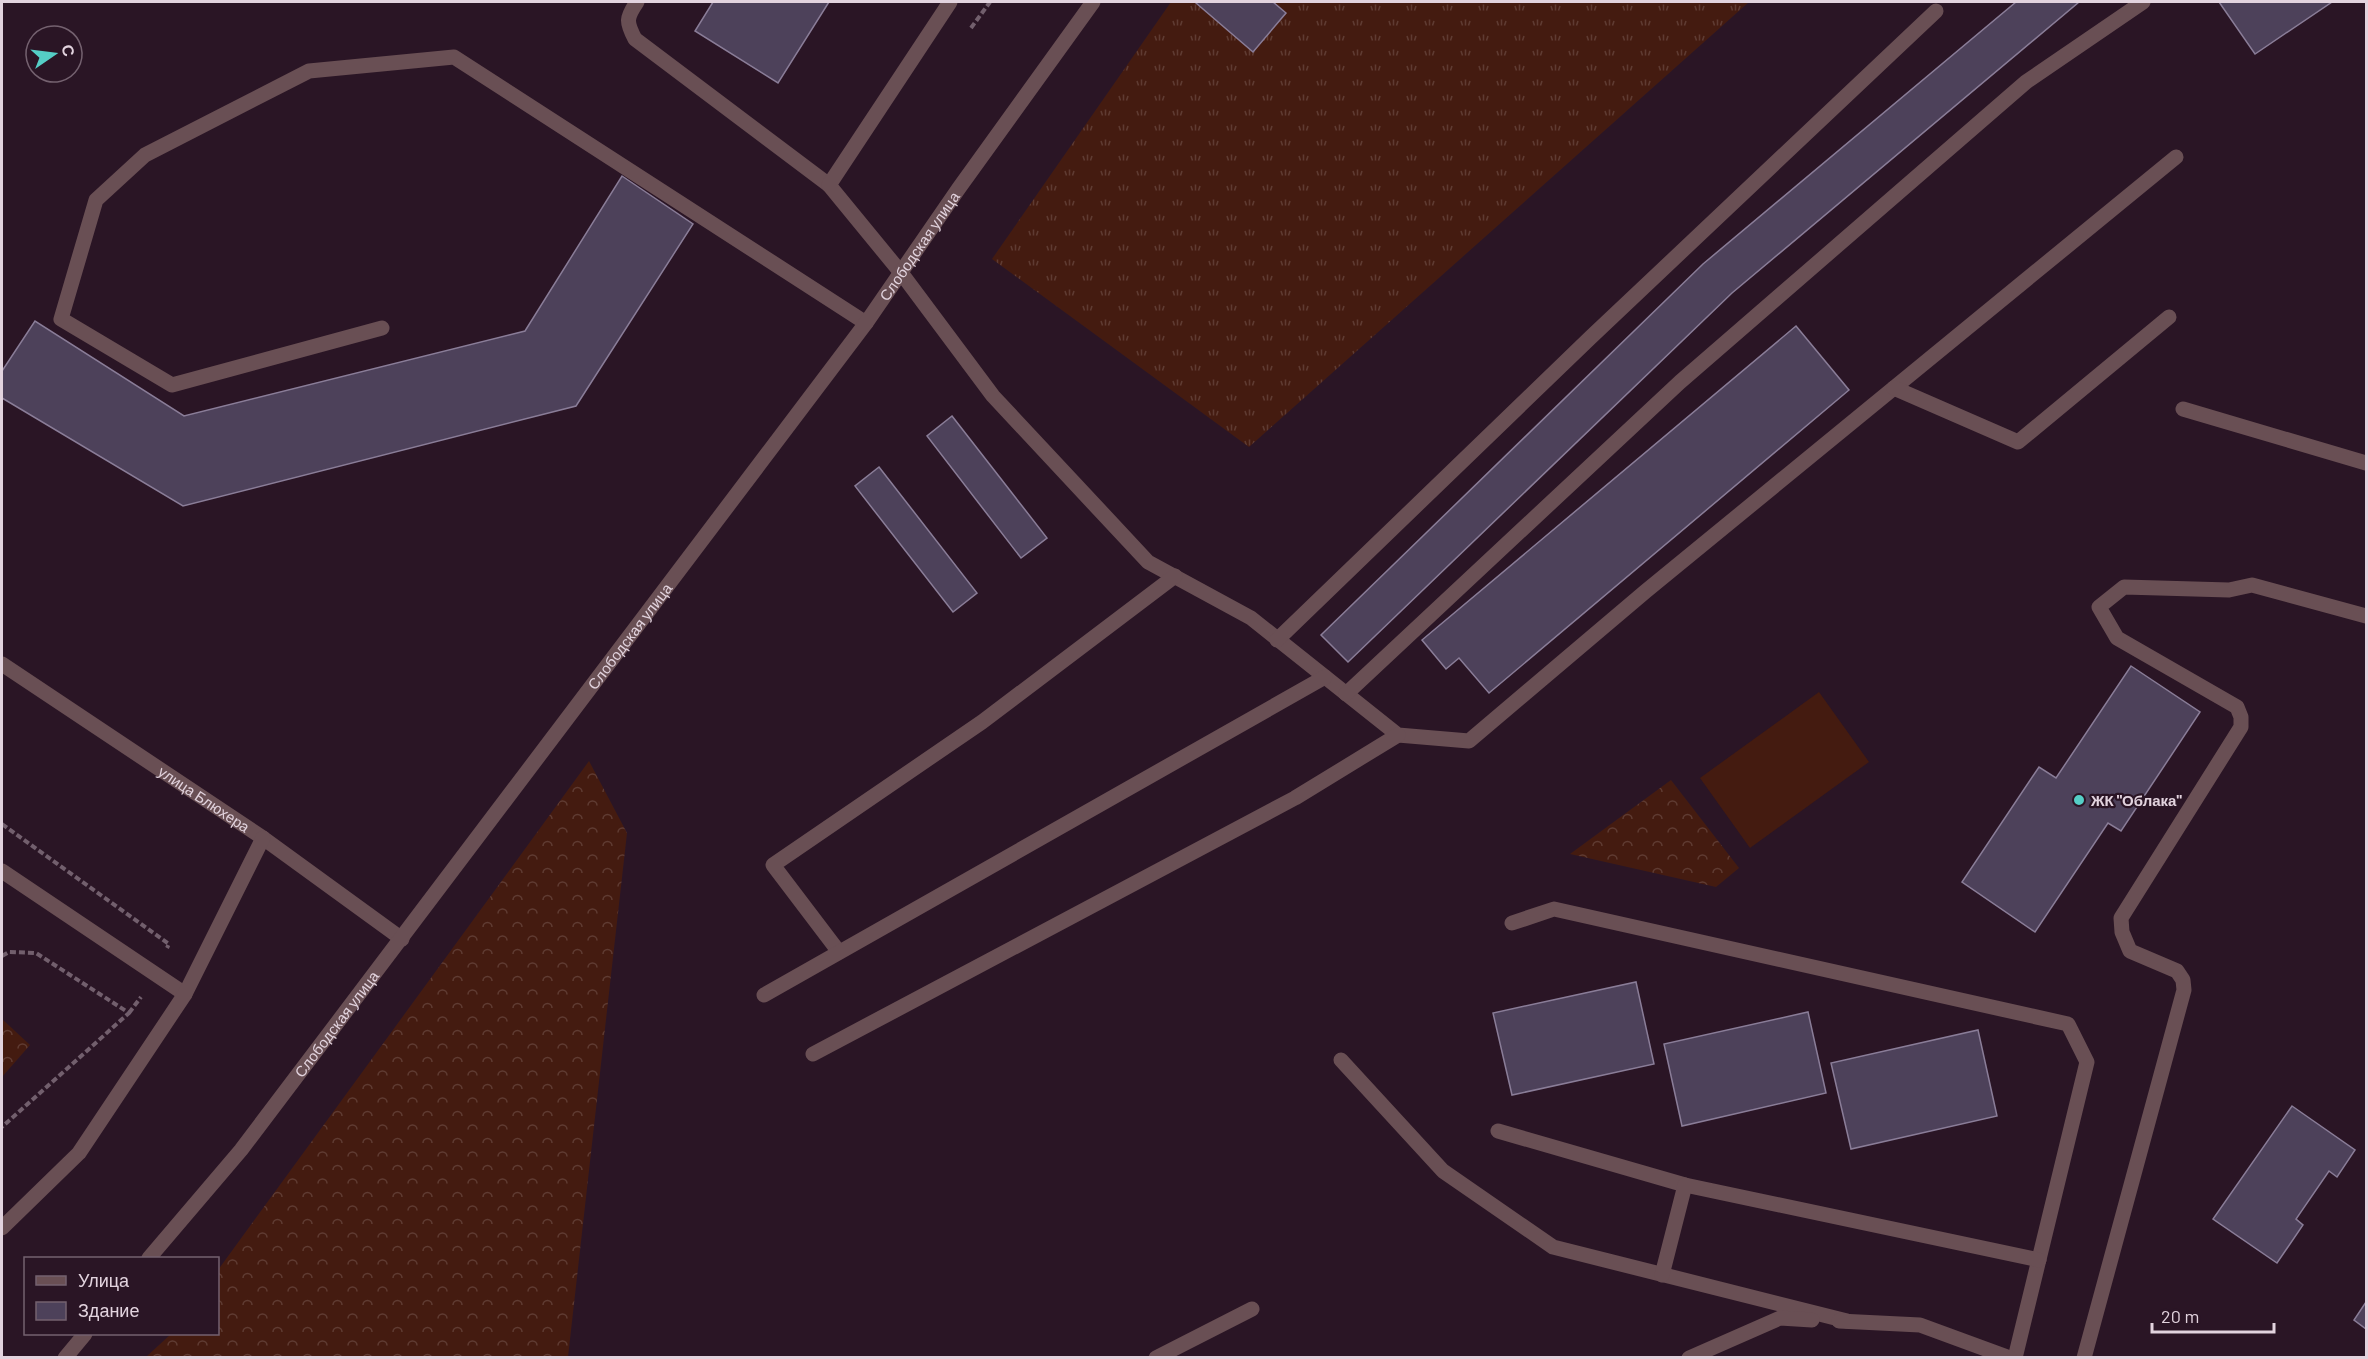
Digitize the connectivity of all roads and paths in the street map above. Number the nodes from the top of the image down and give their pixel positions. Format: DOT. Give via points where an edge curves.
graph roads {
  1 [pos="637,2"];
  2 [pos="950,2"];
  3 [pos="1093,2"];
  4 [pos="2143,2"];
  5 [pos="1936,11"];
  6 [pos="2176,157"];
  7 [pos="829,185"];
  8 [pos="902,274"];
  9 [pos="2169,316"];
  10 [pos="866,323"];
  11 [pos="382,328"];
  12 [pos="1894,388"];
  13 [pos="2183,409"];
  14 [pos="2367,463"];
  15 [pos="1175,576"];
  16 [pos="2367,616"];
  17 [pos="1277,640"];
  18 [pos="2,664"];
  19 [pos="1325,676"];
  20 [pos="1346,694"];
  21 [pos="1398,735"];
  22 [pos="263,838"];
  23 [pos="2,871"];
  24 [pos="1512,922"];
  25 [pos="402,939"];
  26 [pos="839,952"];
  27 [pos="2,956"];
  28 [pos="185,994"];
  29 [pos="764,995"];
  30 [pos="813,1054"];
  31 [pos="1341,1060"];
  32 [pos="2,1127"];
  33 [pos="1498,1131"];
  34 [pos="1685,1185"];
  35 [pos="2,1228"];
  36 [pos="150,1257"];
  37 [pos="2039,1260"];
  38 [pos="1662,1275"];
  39 [pos="1252,1309"];
  40 [pos="1846,1322"];
  41 [pos="85,1335"];
  42 [pos="65,1358"];
  43 [pos="1156,1358"];
  44 [pos="1689,1358"];
  45 [pos="2010,1358"];
  46 [pos="2015,1358"];
  47 [pos="2084,1358"];
  1 -- 7 [label="street" via="629,14 628,27 635,39"];
  2 -- 7 [label="street"];
  3 -- 8 [label="street, Слободская улица"];
  4 -- 20 [label="street" via="2026,82 1689,374"];
  5 -- 17 [label="street"];
  6 -- 12 [label="street"];
  7 -- 8 [label="street"];
  8 -- 10 [label="street, Слободская улица"];
  8 -- 15 [label="street" via="993,396 1148,562"];
  9 -- 12 [label="street" via="2018,442"];
  10 -- 11 [label="street" via="454,57 309,71 145,155 96,200 61,319 172,385"];
  10 -- 25 [label="street, Слободская улица"];
  12 -- 21 [label="street" via="1468,741"];
  13 -- 14 [label="street"];
  15 -- 17 [label="street" via="1251,618"];
  15 -- 26 [label="street" via="982,722 773,865"];
  16 -- 47 [label="street" via="2252,585 2229,590 2124,587 2099,607 2117,638 2237,706 2241,728 2121,918 2130,951 2177,971 2184,990"];
  17 -- 19 [label="street"];
  18 -- 22 [label="street, улица Блюхера"];
  19 -- 20 [label="street"];
  19 -- 26 [label="street"];
  20 -- 21 [label="street"];
  21 -- 30 [label="street" via="1295,798"];
  22 -- 25 [label="street, улица Блюхера"];
  22 -- 28 [label="street"];
  23 -- 28 [label="street"];
  24 -- 37 [label="street" via="1554,909 2068,1024 2086,1062"];
  25 -- 36 [label="street, Слободская улица" via="241,1150"];
  26 -- 29 [label="street"];
  27 -- 32 [label="path" via="9,952 36,953 129,1013"];
  28 -- 35 [label="street" via="79,1153"];
  31 -- 38 [label="street" via="1443,1171 1553,1247"];
  33 -- 34 [label="street"];
  34 -- 37 [label="street"];
  34 -- 38 [label="street"];
  37 -- 46 [label="street"];
  38 -- 40 [label="street"];
  39 -- 43 [label="street"];
  40 -- 44 [label="street" via="1780,1318"];
  40 -- 45 [label="street" via="1920,1325"];
  41 -- 42 [label="street"];
}
